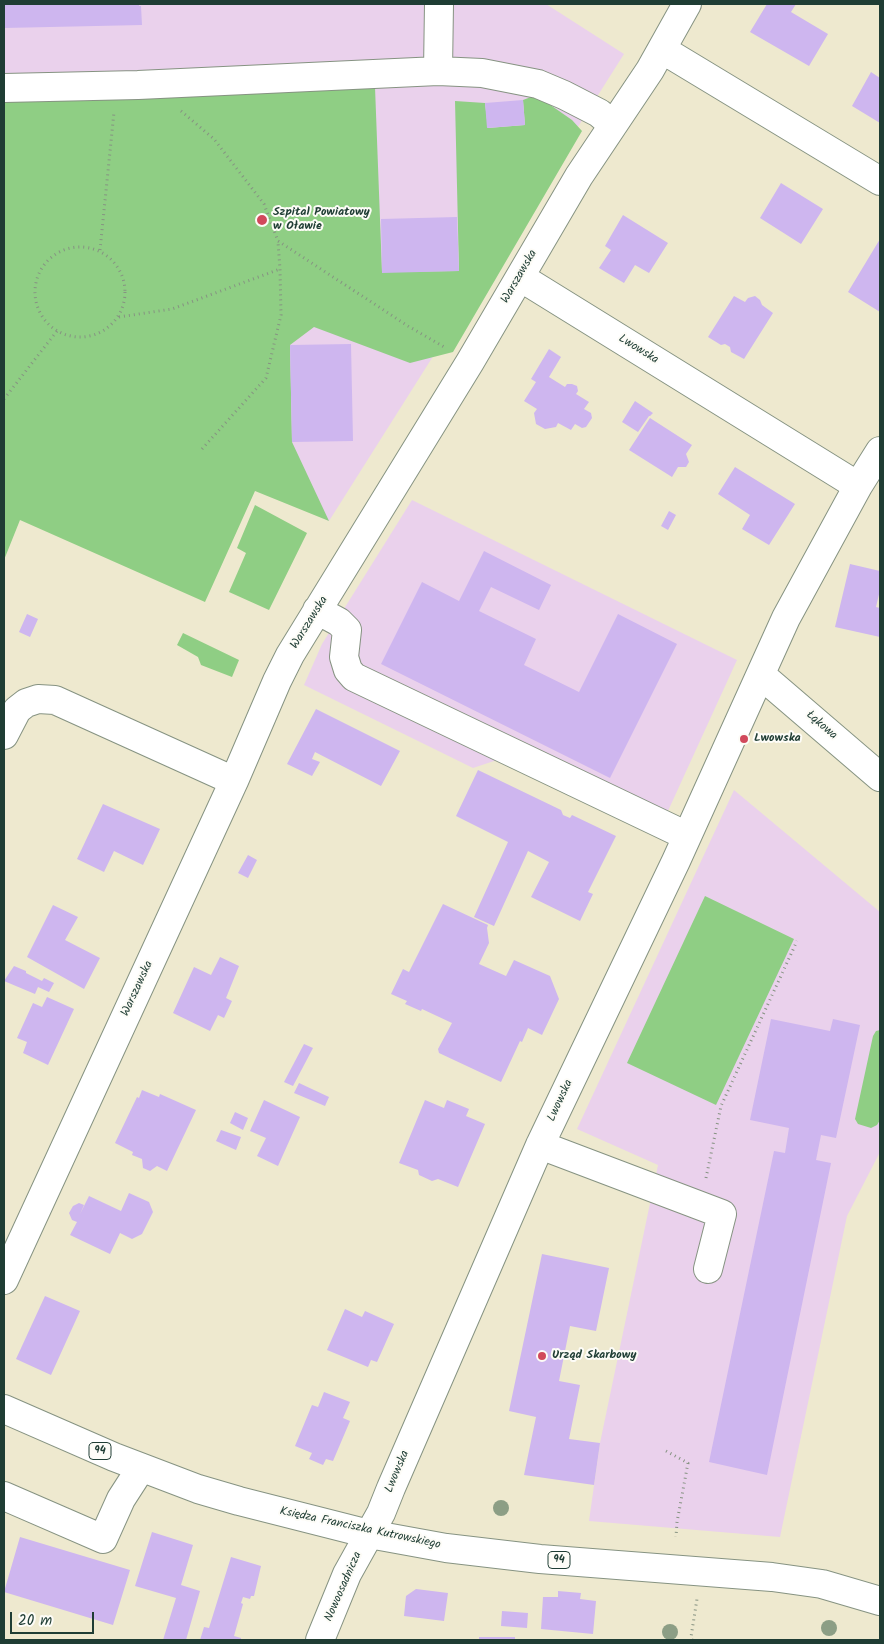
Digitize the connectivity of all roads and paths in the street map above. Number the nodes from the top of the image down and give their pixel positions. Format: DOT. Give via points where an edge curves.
graph roads {
  1 [pos="439,4"];
  2 [pos="687,4"];
  3 [pos="663,50"];
  4 [pos="438,71"];
  5 [pos="117,85"];
  6 [pos="4,88"];
  7 [pos="178,108"];
  8 [pos="613,125"];
  9 [pos="880,182"];
  10 [pos="278,241"];
  11 [pos="100,250"];
  12 [pos="280,269"];
  13 [pos="520,277"];
  14 [pos="119,317"];
  15 [pos="57,331"];
  16 [pos="470,362"];
  17 [pos="4,400"];
  18 [pos="202,449"];
  19 [pos="880,451"];
  20 [pos="858,486"];
  21 [pos="317,610"];
  22 [pos="761,675"];
  23 [pos="4,735"];
  24 [pos="880,777"];
  25 [pos="234,781"];
  26 [pos="687,836"];
  27 [pos="797,941"];
  28 [pos="540,1145"];
  29 [pos="699,1206"];
  30 [pos="708,1269"];
  31 [pos="4,1280"];
  32 [pos="4,1409"];
  33 [pos="666,1451"];
  34 [pos="141,1468"];
  35 [pos="4,1496"];
  36 [pos="369,1534"];
  37 [pos="676,1537"];
  38 [pos="697,1599"];
  39 [pos="880,1601"];
  40 [pos="320,1640"];
  41 [pos="692,1640"];
  1 -- 4 [label="street"];
  2 -- 3 [label="street, Warszawska"];
  3 -- 8 [label="street, Warszawska"];
  3 -- 9 [label="street"];
  4 -- 5 [label="street"];
  4 -- 8 [label="street" via="482,73 538,84 599,113"];
  5 -- 6 [label="street"];
  5 -- 11 [label="path"];
  7 -- 10 [label="path" via="214,139 264,204"];
  8 -- 13 [label="street, Warszawska"];
  10 -- 12 [label="path"];
  10 -- 16 [label="path" via="408,326"];
  11 -- 14 [label="path" via="112,259 124,279 125,302"];
  11 -- 15 [label="path" via="85,246 57,252 38,274 36,303 41,316"];
  12 -- 14 [label="path" via="172,309"];
  12 -- 18 [label="path" via="281,315 266,378"];
  13 -- 16 [label="street, Warszawska"];
  13 -- 20 [label="street, Lwowska"];
  14 -- 15 [label="path" via="94,335 78,338"];
  15 -- 17 [label="path"];
  16 -- 21 [label="street, Warszawska"];
  19 -- 20 [label="street, Lwowska"];
  20 -- 22 [label="street, Lwowska" via="786,618"];
  21 -- 25 [label="street, Warszawska" via="277,681"];
  21 -- 26 [label="street" via="347,630 344,657 354,677"];
  22 -- 24 [label="street, Łąkowa"];
  22 -- 26 [label="street, Lwowska"];
  23 -- 25 [label="street" via="17,710 38,699 55,700"];
  25 -- 31 [label="street, Warszawska"];
  26 -- 28 [label="street, Lwowska"];
  27 -- 29 [label="path" via="721,1106"];
  28 -- 29 [label="street"];
  28 -- 36 [label="street, Lwowska"];
  29 -- 30 [label="street" via="722,1214"];
  32 -- 34 [label="street, Księdza Franciszka Kutrowskiego / 94"];
  33 -- 37 [label="path" via="688,1463"];
  34 -- 35 [label="street" via="121,1499 103,1538"];
  34 -- 36 [label="street, Księdza Franciszka Kutrowskiego / 94" via="238,1502"];
  36 -- 39 [label="street, Księdza Franciszka Kutrowskiego / 94" via="446,1548 540,1559 772,1577 822,1584"];
  36 -- 40 [label="street, Nowoosadnicza" via="347,1574"];
  38 -- 41 [label="path"];
}
